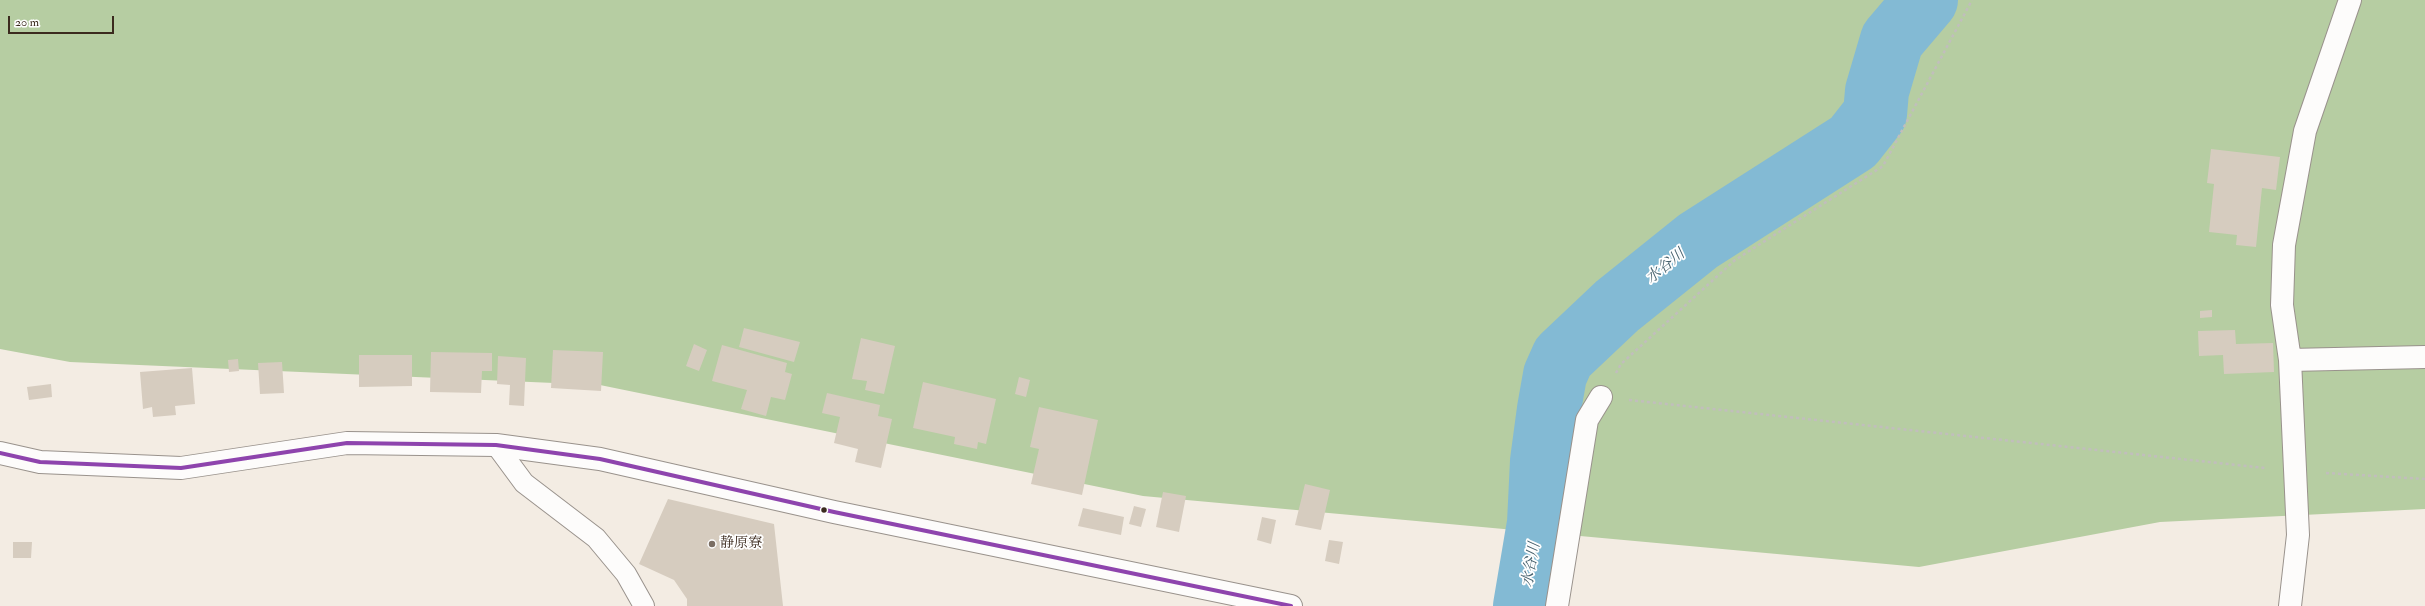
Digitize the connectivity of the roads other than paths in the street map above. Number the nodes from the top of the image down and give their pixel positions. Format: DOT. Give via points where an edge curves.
graph roads {
  1 [pos="2350,0"];
  2 [pos="2425,357"];
  3 [pos="2290,360"];
  4 [pos="1601,398"];
  5 [pos="496,445"];
  6 [pos="0,453"];
  7 [pos="644,606"];
  8 [pos="1291,606"];
  9 [pos="1557,606"];
  10 [pos="2290,606"];
  1 -- 3 [label="main road" via="2305,131 2284,245 2282,305"];
  2 -- 3 [label="main road"];
  3 -- 10 [label="main road" via="2298,535"];
  4 -- 9 [label="main road" via="1587,420"];
  5 -- 6 [label="main road" via="347,444 181,468 40,462"];
  5 -- 7 [label="lane" via="524,483 596,538 626,574"];
  5 -- 8 [label="main road" via="600,458 834,512"];
}
